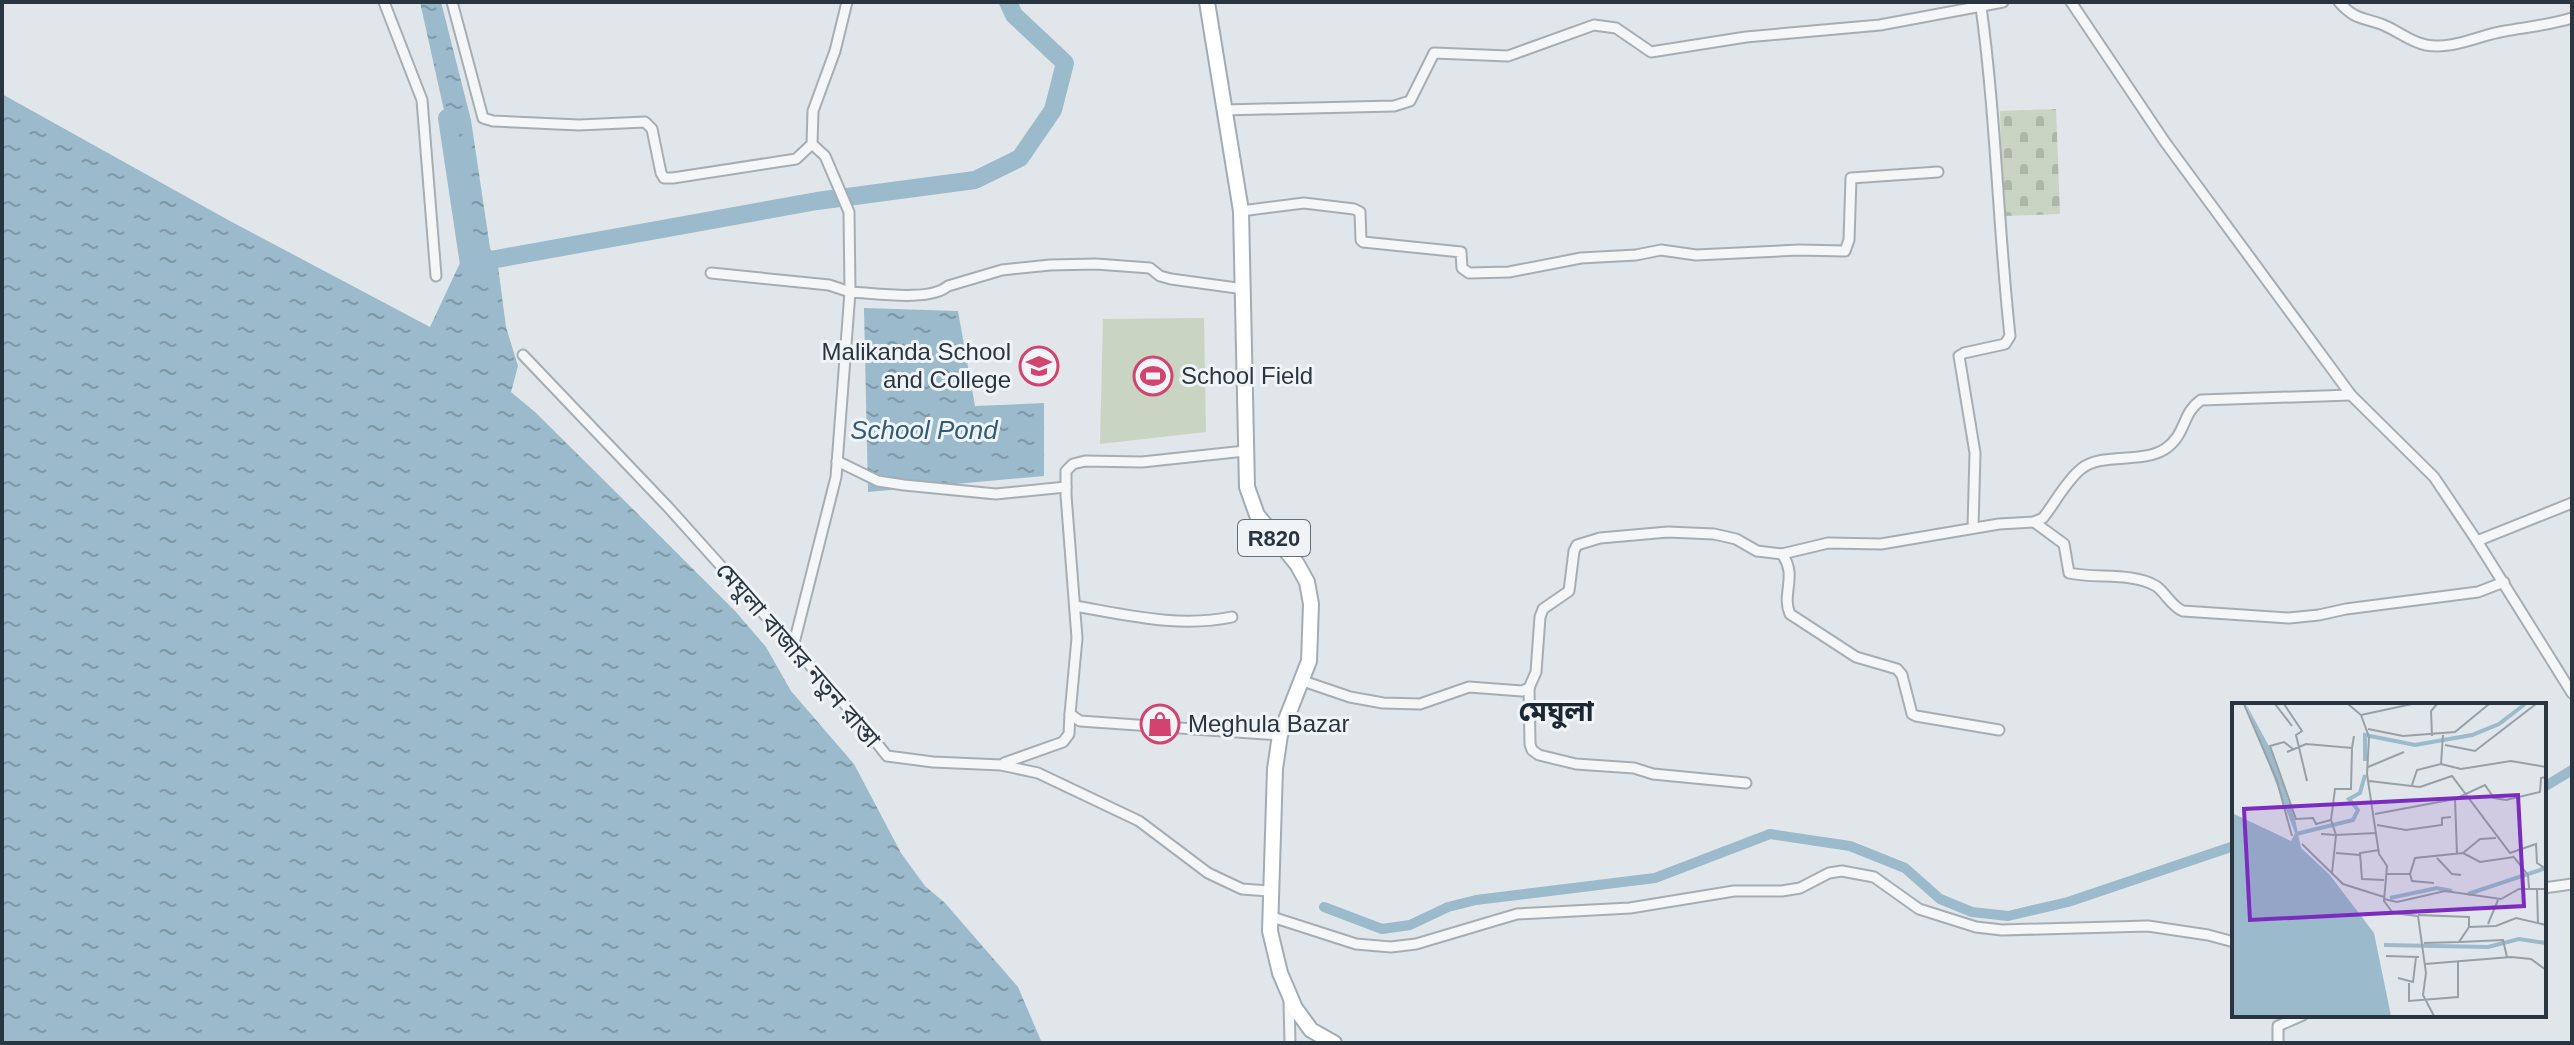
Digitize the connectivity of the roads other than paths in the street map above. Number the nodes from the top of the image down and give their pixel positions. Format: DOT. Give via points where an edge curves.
graph roads {
  1 [pos="384,2"];
  2 [pos="452,2"];
  3 [pos="847,2"];
  4 [pos="1207,2"];
  5 [pos="2003,2"];
  6 [pos="2071,2"];
  7 [pos="2339,2"];
  8 [pos="1981,7"];
  9 [pos="2572,18"];
  10 [pos="1223,110"];
  11 [pos="812,144"];
  12 [pos="1938,172"];
  13 [pos="1241,211"];
  14 [pos="711,273"];
  15 [pos="436,276"];
  16 [pos="1244,289"];
  17 [pos="850,292"];
  18 [pos="523,355"];
  19 [pos="2351,395"];
  20 [pos="1245,451"];
  21 [pos="837,461"];
  22 [pos="1066,487"];
  23 [pos="2572,503"];
  24 [pos="2034,522"];
  25 [pos="1973,528"];
  26 [pos="2477,541"];
  27 [pos="1782,554"];
  28 [pos="2504,582"];
  29 [pos="1075,606"];
  30 [pos="1232,617"];
  31 [pos="793,647"];
  32 [pos="1303,681"];
  33 [pos="1529,688"];
  34 [pos="2572,693"];
  35 [pos="1070,714"];
  36 [pos="1999,730"];
  37 [pos="1280,735"];
  38 [pos="1001,765"];
  39 [pos="1746,783"];
  40 [pos="2572,884"];
  41 [pos="2546,888"];
  42 [pos="1269,891"];
  43 [pos="1269,916"];
  44 [pos="2232,941"];
  45 [pos="1289,995"];
  46 [pos="2298,1017"];
  47 [pos="1290,1043"];
  48 [pos="1334,1043"];
  49 [pos="2278,1043"];
  1 -- 15 [label="street" via="422,100"];
  2 -- 11 [label="street" via="483,118 579,125 645,122 652,129 664,178 796,159"];
  3 -- 11 [label="street" via="813,111"];
  4 -- 10 [label="main road, R820"];
  5 -- 8 [label="street"];
  6 -- 19 [label="street" via="2165,142"];
  7 -- 9 [label="street" via="2354,18 2429,46"];
  8 -- 10 [label="street" via="1880,25 1651,52 1616,28 1594,25 1508,56 1434,53 1410,101 1394,106"];
  8 -- 25 [label="street" via="1992,86 2010,336 2005,344 1959,356 1975,453"];
  10 -- 13 [label="main road, R820"];
  11 -- 17 [label="street" via="825,156 849,212"];
  12 -- 13 [label="street" via="1851,178 1845,251 1696,255 1661,250 1509,272 1469,273 1462,268 1461,252 1363,242 1362,218 1354,209 1304,203"];
  13 -- 16 [label="main road, R820"];
  14 -- 17 [label="street" via="829,285"];
  16 -- 17 [label="street" via="1171,279 1150,268 1096,264 1002,270 928,294"];
  16 -- 20 [label="main road, R820"];
  17 -- 21 [label="street"];
  18 -- 31 [label="street, মেঘুলা বাজার নতুন রাস্তা"];
  19 -- 24 [label="street" via="2201,400 2188,412 2182,434 2170,446 2156,455 2089,463"];
  19 -- 26 [label="street" via="2434,477"];
  20 -- 22 [label="street" via="1142,462 1085,461 1066,471"];
  20 -- 32 [label="main road, R820" via="1247,487 1257,515 1307,582 1311,628"];
  21 -- 22 [label="street" via="878,481 904,485 996,494"];
  21 -- 31 [label="street"];
  22 -- 29 [label="street"];
  23 -- 26 [label="street"];
  24 -- 25 [label="street"];
  24 -- 28 [label="street" via="2064,544 2069,573 2129,576 2157,587 2183,611 2289,618 2478,592"];
  25 -- 27 [label="street" via="1881,544 1828,543"];
  26 -- 28 [label="street"];
  27 -- 33 [label="street" via="1757,551 1714,534 1668,532 1577,545 1569,591 1540,617 1536,672"];
  27 -- 36 [label="street" via="1791,576 1790,614 1856,657 1897,669 1912,714"];
  28 -- 34 [label="street"];
  29 -- 30 [label="street" via="1177,622"];
  29 -- 35 [label="street"];
  31 -- 38 [label="street, মেঘুলা বাজার নতুন রাস্তা" via="887,756"];
  32 -- 33 [label="street" via="1383,703 1420,704 1469,687"];
  32 -- 37 [label="main road, R820"];
  33 -- 39 [label="street" via="1530,744 1539,755"];
  35 -- 37 [label="street" via="1080,721"];
  35 -- 38 [label="street" via="1063,742"];
  37 -- 42 [label="main road, R820"];
  38 -- 42 [label="street, মেঘুলা বাজার নতুন রাস্তা" via="1060,781 1139,821 1208,873 1242,889"];
  40 -- 41 [label="street"];
  42 -- 43 [label="main road, R820"];
  43 -- 44 [label="street" via="1356,944 1391,947 1517,914 1630,908 1734,891 1782,891 1842,871 1874,877 1919,909 1976,927 2148,926"];
  43 -- 45 [label="main road, R820"];
  45 -- 47 [label="street"];
  45 -- 48 [label="main road, R820" via="1311,1030"];
  46 -- 49 [label="street" via="2278,1026"];
}
